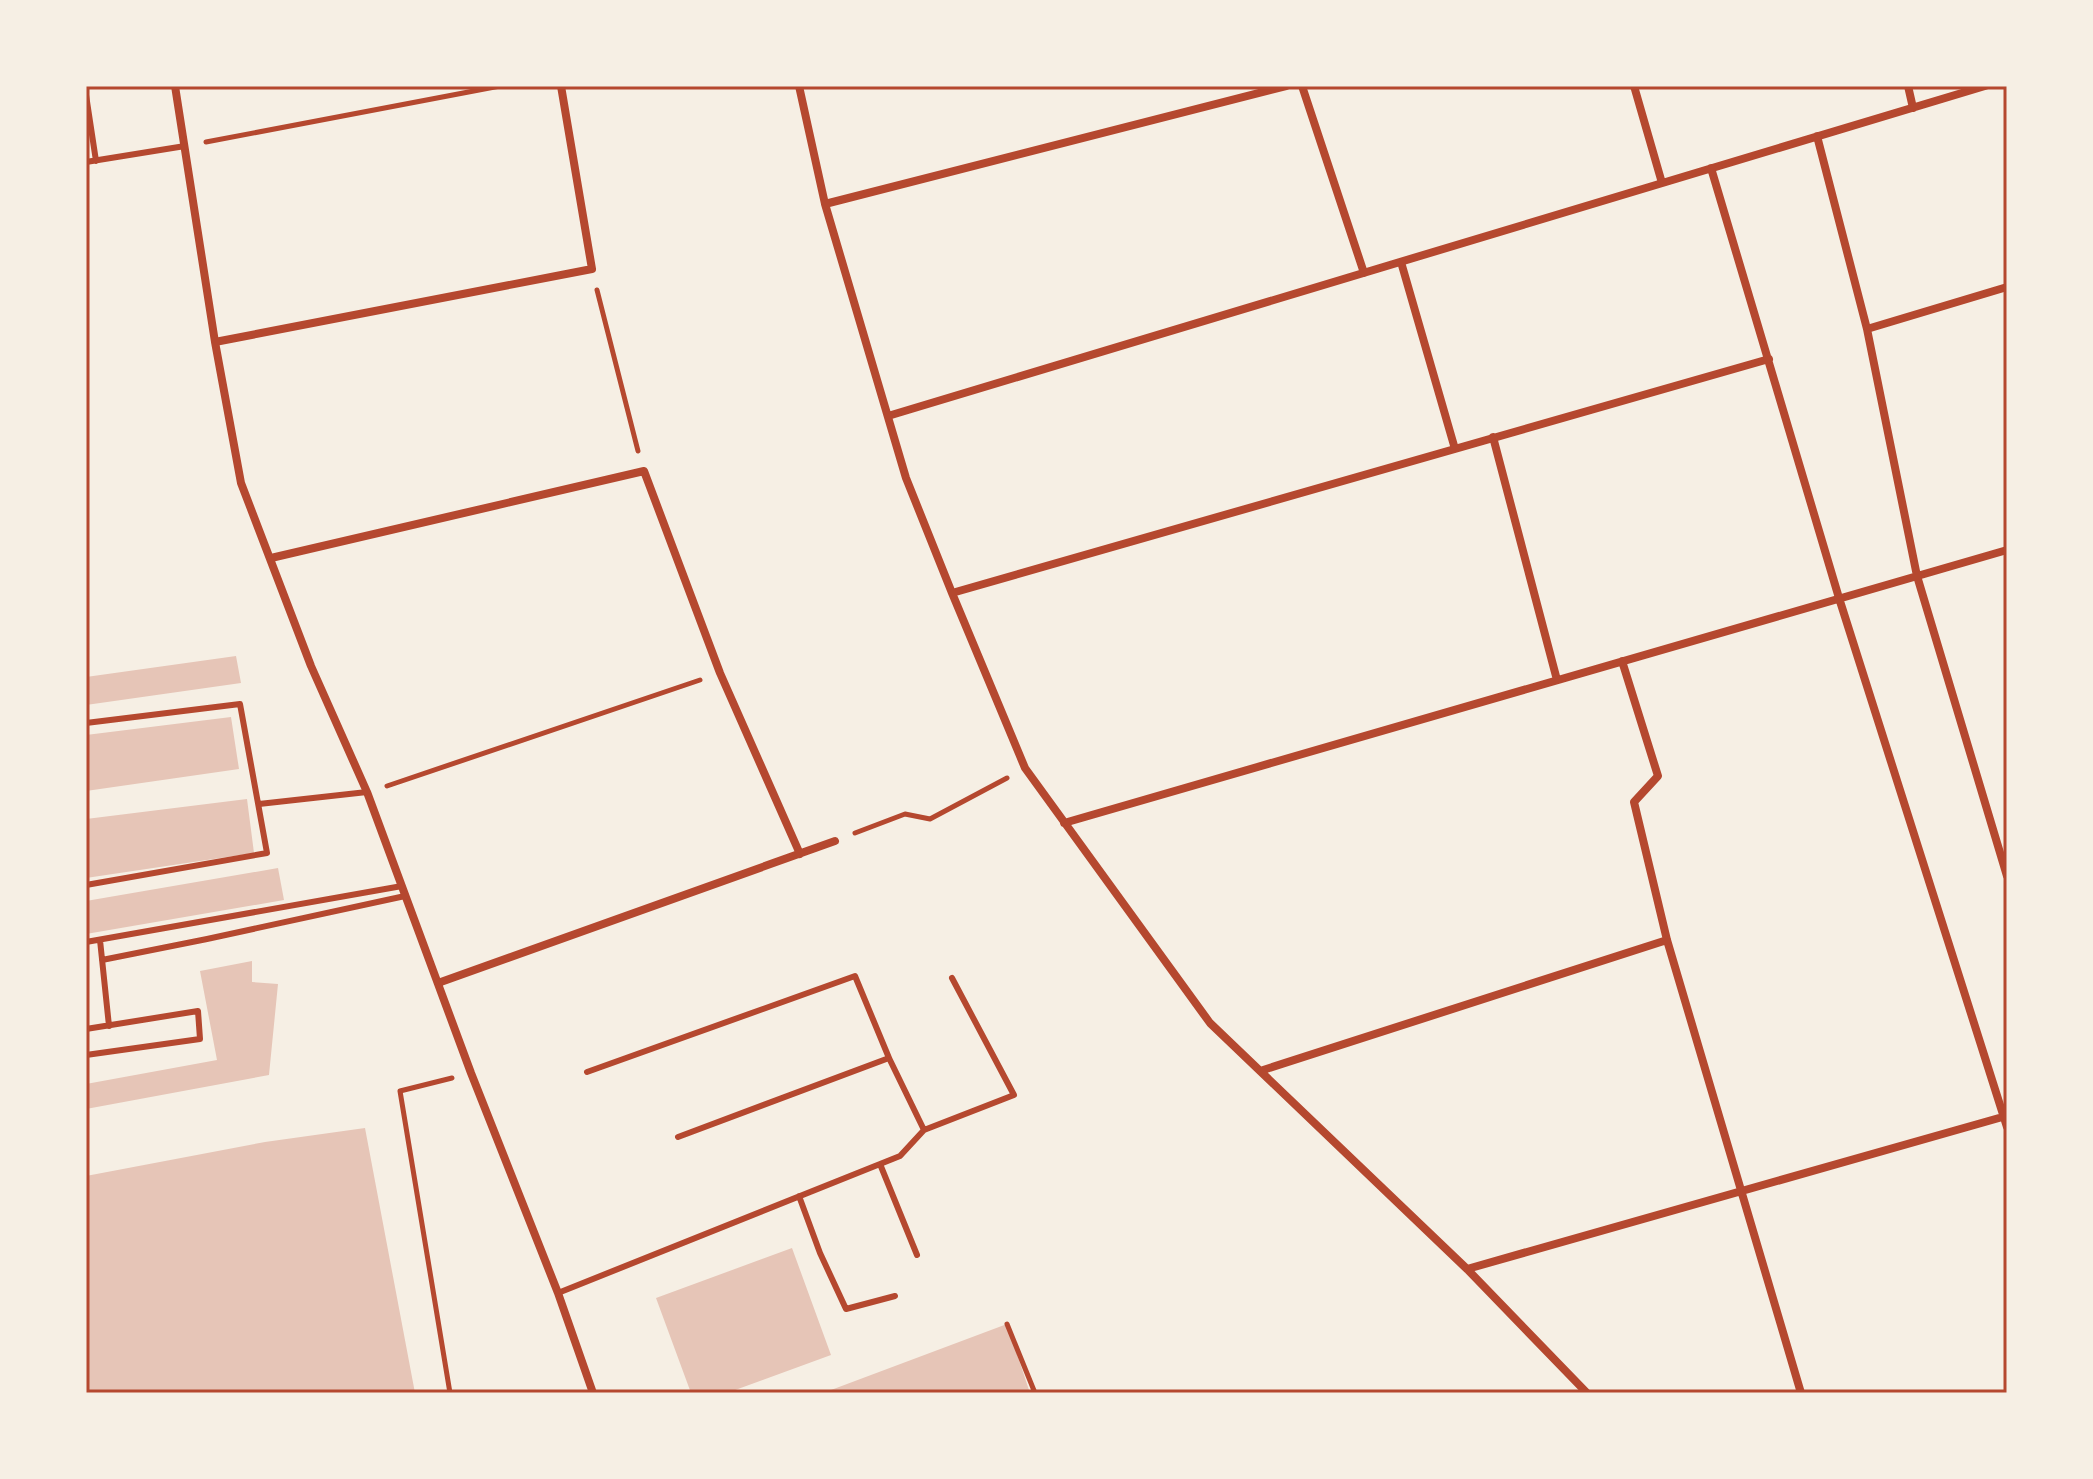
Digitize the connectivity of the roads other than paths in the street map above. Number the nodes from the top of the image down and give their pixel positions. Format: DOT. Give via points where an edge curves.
graph roads {
  1 [pos="175,86"];
  2 [pos="561,86"];
  3 [pos="799,86"];
  4 [pos="1286,86"];
  5 [pos="1302,86"];
  6 [pos="1634,86"];
  7 [pos="1908,86"];
  8 [pos="1985,86"];
  9 [pos="86,95"];
  10 [pos="1913,108"];
  11 [pos="1817,136"];
  12 [pos="186,146"];
  13 [pos="96,161"];
  14 [pos="86,162"];
  15 [pos="1711,168"];
  16 [pos="1662,183"];
  17 [pos="825,204"];
  18 [pos="1401,262"];
  19 [pos="1364,273"];
  20 [pos="2007,287"];
  21 [pos="1867,329"];
  22 [pos="215,342"];
  23 [pos="1769,359"];
  24 [pos="888,416"];
  25 [pos="1493,437"];
  26 [pos="1455,449"];
  27 [pos="2007,550"];
  28 [pos="271,558"];
  29 [pos="1917,576"];
  30 [pos="952,593"];
  31 [pos="1839,598"];
  32 [pos="1622,661"];
  33 [pos="1557,680"];
  34 [pos="86,723"];
  35 [pos="367,792"];
  36 [pos="259,804"];
  37 [pos="1064,823"];
  38 [pos="835,841"];
  39 [pos="800,854"];
  40 [pos="2007,876"];
  41 [pos="86,885"];
  42 [pos="402,886"];
  43 [pos="405,896"];
  44 [pos="100,940"];
  45 [pos="1667,940"];
  46 [pos="86,942"];
  47 [pos="102,960"];
  48 [pos="952,978"];
  49 [pos="438,983"];
  50 [pos="109,1026"];
  51 [pos="86,1029"];
  52 [pos="86,1055"];
  53 [pos="889,1058"];
  54 [pos="1260,1071"];
  55 [pos="587,1072"];
  56 [pos="2006,1117"];
  57 [pos="2007,1127"];
  58 [pos="924,1130"];
  59 [pos="678,1137"];
  60 [pos="880,1164"];
  61 [pos="1740,1191"];
  62 [pos="799,1196"];
  63 [pos="917,1255"];
  64 [pos="1467,1269"];
  65 [pos="558,1293"];
  66 [pos="895,1296"];
  67 [pos="593,1393"];
  68 [pos="1587,1393"];
  69 [pos="1801,1393"];
  1 -- 12 [label="street"];
  2 -- 22 [label="street" via="592,269"];
  3 -- 17 [label="street"];
  4 -- 17 [label="street"];
  5 -- 19 [label="street"];
  6 -- 16 [label="street"];
  7 -- 10 [label="street"];
  8 -- 10 [label="street"];
  9 -- 13 [label="lane"];
  10 -- 11 [label="street"];
  11 -- 15 [label="street"];
  11 -- 21 [label="street"];
  12 -- 13 [label="lane"];
  12 -- 22 [label="street"];
  13 -- 14 [label="lane"];
  15 -- 16 [label="street"];
  15 -- 23 [label="street"];
  16 -- 18 [label="street"];
  17 -- 24 [label="street"];
  18 -- 19 [label="street"];
  18 -- 26 [label="street"];
  19 -- 24 [label="street"];
  20 -- 21 [label="street"];
  21 -- 29 [label="street"];
  22 -- 28 [label="street" via="241,483"];
  23 -- 25 [label="street"];
  23 -- 31 [label="street"];
  24 -- 30 [label="street" via="906,478"];
  25 -- 26 [label="street"];
  25 -- 33 [label="street"];
  26 -- 30 [label="street"];
  27 -- 29 [label="street"];
  28 -- 35 [label="street"];
  28 -- 39 [label="street" via="644,471 720,673"];
  29 -- 31 [label="street"];
  29 -- 40 [label="street"];
  30 -- 37 [label="street" via="1025,768"];
  31 -- 32 [label="street"];
  31 -- 56 [label="street"];
  32 -- 33 [label="street"];
  32 -- 45 [label="street" via="1658,776 1634,802"];
  33 -- 37 [label="street"];
  34 -- 36 [label="lane" via="240,704"];
  35 -- 36 [label="lane"];
  35 -- 42 [label="street"];
  36 -- 41 [label="lane" via="267,853"];
  37 -- 54 [label="street" via="1210,1023"];
  38 -- 39 [label="street"];
  39 -- 49 [label="street"];
  42 -- 43 [label="street"];
  42 -- 44 [label="lane"];
  43 -- 47 [label="lane"];
  43 -- 49 [label="street"];
  44 -- 46 [label="lane"];
  44 -- 47 [label="lane"];
  45 -- 54 [label="street"];
  45 -- 61 [label="street"];
  47 -- 50 [label="lane"];
  48 -- 58 [label="lane" via="1014,1095"];
  49 -- 65 [label="street"];
  50 -- 51 [label="lane"];
  50 -- 52 [label="lane" via="198,1011 200,1039"];
  53 -- 55 [label="lane" via="855,976"];
  53 -- 58 [label="lane"];
  53 -- 59 [label="lane"];
  54 -- 64 [label="street"];
  56 -- 57 [label="street"];
  56 -- 61 [label="street"];
  58 -- 60 [label="lane" via="900,1156"];
  60 -- 62 [label="lane"];
  60 -- 63 [label="lane"];
  61 -- 64 [label="street"];
  61 -- 69 [label="street"];
  62 -- 65 [label="lane"];
  62 -- 66 [label="lane" via="846,1309"];
  64 -- 68 [label="street"];
  65 -- 67 [label="street"];
}
